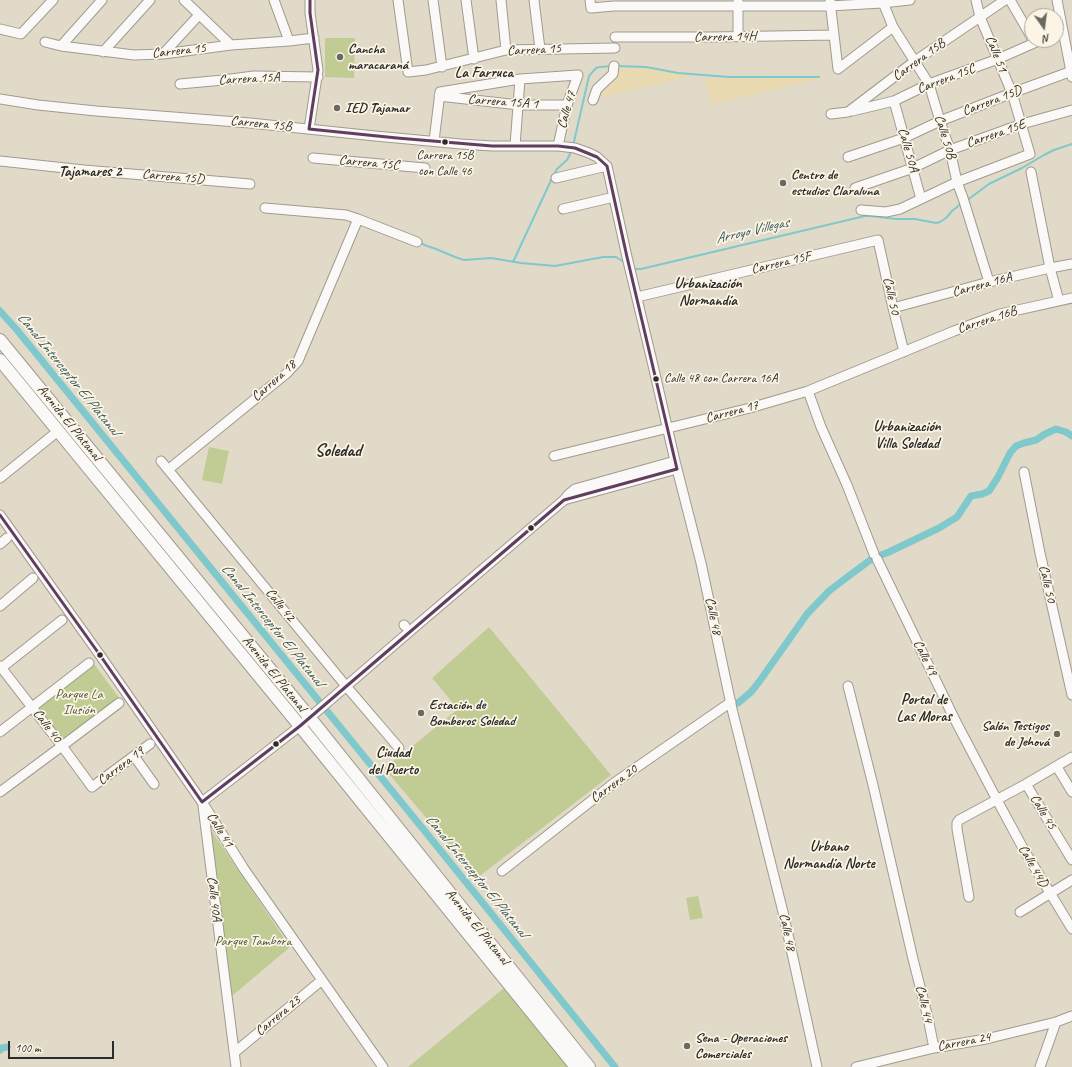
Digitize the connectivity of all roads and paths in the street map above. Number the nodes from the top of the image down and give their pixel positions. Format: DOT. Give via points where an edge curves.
graph roads {
  1 [pos="53,0"];
  2 [pos="102,0"];
  3 [pos="150,0"];
  4 [pos="184,0"];
  5 [pos="274,0"];
  6 [pos="310,0"];
  7 [pos="398,0"];
  8 [pos="433,0"];
  9 [pos="466,0"];
  10 [pos="501,0"];
  11 [pos="534,0"];
  12 [pos="910,0"];
  13 [pos="976,0"];
  14 [pos="1005,0"];
  15 [pos="1010,0"];
  16 [pos="882,2"];
  17 [pos="738,3"];
  18 [pos="830,3"];
  19 [pos="591,4"];
  20 [pos="199,15"];
  21 [pos="980,17"];
  22 [pos="1024,22"];
  23 [pos="893,27"];
  24 [pos="0,28"];
  25 [pos="834,35"];
  26 [pos="1064,36"];
  27 [pos="615,37"];
  28 [pos="738,37"];
  29 [pos="314,38"];
  30 [pos="289,41"];
  31 [pos="45,42"];
  32 [pos="61,46"];
  33 [pos="231,46"];
  34 [pos="1024,46"];
  35 [pos="615,48"];
  36 [pos="540,49"];
  37 [pos="506,50"];
  38 [pos="103,52"];
  39 [pos="163,54"];
  40 [pos="474,59"];
  41 [pos="998,59"];
  42 [pos="915,62"];
  43 [pos="614,66"];
  44 [pos="442,67"];
  45 [pos="1072,73"];
  46 [pos="318,77"];
  47 [pos="520,79"];
  48 [pos="180,84"];
  49 [pos="929,84"];
  50 [pos="1012,93"];
  51 [pos="440,94"];
  52 [pos="0,99"];
  53 [pos="593,100"];
  54 [pos="894,100"];
  55 [pos="519,105"];
  56 [pos="567,105"];
  57 [pos="1072,110"];
  58 [pos="848,112"];
  59 [pos="831,114"];
  60 [pos="940,121"];
  61 [pos="1022,124"];
  62 [pos="309,129"];
  63 [pos="904,138"];
  64 [pos="434,141"];
  65 [pos="514,146"];
  66 [pos="558,146"];
  67 [pos="950,150"];
  68 [pos="848,157"];
  69 [pos="313,158"];
  70 [pos="0,161"];
  71 [pos="607,166"];
  72 [pos="425,168"];
  73 [pos="913,168"];
  74 [pos="1031,172"];
  75 [pos="556,178"];
  76 [pos="957,182"];
  77 [pos="250,184"];
  78 [pos="855,188"];
  79 [pos="614,197"];
  80 [pos="921,199"];
  81 [pos="265,208"];
  82 [pos="563,209"];
  83 [pos="861,210"];
  84 [pos="358,219"];
  85 [pos="878,240"];
  86 [pos="417,242"];
  87 [pos="1072,264"];
  88 [pos="1050,268"];
  89 [pos="988,282"];
  90 [pos="637,297"];
  91 [pos="1072,298"];
  92 [pos="1059,301"];
  93 [pos="893,308"];
  94 [pos="0,340"];
  95 [pos="904,352"];
  96 [pos="0,360"];
  97 [pos="808,391"];
  98 [pos="667,429"];
  99 [pos="58,431"];
  100 [pos="554,456"];
  101 [pos="162,460"];
  102 [pos="676,465"];
  103 [pos="168,469"];
  104 [pos="1024,472"];
  105 [pos="0,478"];
  106 [pos="0,515"];
  107 [pos="33,578"];
  108 [pos="0,606"];
  109 [pos="62,620"];
  110 [pos="89,663"];
  111 [pos="1,668"];
  112 [pos="346,686"];
  113 [pos="848,686"];
  114 [pos="1072,695"];
  115 [pos="118,703"];
  116 [pos="731,703"];
  117 [pos="32,707"];
  118 [pos="312,716"];
  119 [pos="300,726"];
  120 [pos="0,732"];
  121 [pos="150,744"];
  122 [pos="62,746"];
  123 [pos="399,748"];
  124 [pos="134,756"];
  125 [pos="1072,757"];
  126 [pos="1056,767"];
  127 [pos="154,784"];
  128 [pos="1026,784"];
  129 [pos="92,787"];
  130 [pos="0,792"];
  131 [pos="1072,792"];
  132 [pos="997,800"];
  133 [pos="202,802"];
  134 [pos="1072,860"];
  135 [pos="502,871"];
  136 [pos="1072,880"];
  137 [pos="1050,893"];
  138 [pos="969,897"];
  139 [pos="1020,912"];
  140 [pos="1072,929"];
  141 [pos="322,980"];
  142 [pos="1072,1016"];
  143 [pos="1056,1022"];
  144 [pos="934,1048"];
  145 [pos="235,1052"];
  146 [pos="236,1067"];
  147 [pos="383,1067"];
  148 [pos="576,1067"];
  149 [pos="589,1067"];
  150 [pos="817,1067"];
  151 [pos="856,1067"];
  152 [pos="1040,1067"];
  1 -- 24 [label="street" via="21,34"];
  2 -- 32 [label="street"];
  3 -- 38 [label="street"];
  4 -- 20 [label="street"];
  5 -- 30 [label="street"];
  6 -- 29 [label="street"];
  7 -- 44 [label="street, Carrera 15" via="408,72"];
  8 -- 44 [label="street"];
  9 -- 40 [label="street"];
  10 -- 37 [label="street"];
  11 -- 36 [label="street"];
  12 -- 16 [label="street"];
  13 -- 21 [label="street, Calle 51"];
  14 -- 21 [label="street, Carrera 15B"];
  15 -- 22 [label="street"];
  16 -- 18 [label="street"];
  16 -- 23 [label="street, Calle 50B"];
  17 -- 18 [label="street"];
  17 -- 19 [label="street" via="675,6"];
  17 -- 28 [label="street"];
  18 -- 25 [label="street"];
  20 -- 33 [label="street"];
  20 -- 39 [label="street"];
  21 -- 41 [label="street, Calle 51"];
  21 -- 42 [label="street, Carrera 15B"];
  23 -- 25 [label="street" via="838,69"];
  23 -- 42 [label="street, Calle 50B"];
  25 -- 28 [label="street, Carrera 14H"];
  26 -- 45 [label="street"];
  27 -- 28 [label="street, Carrera 14H"];
  29 -- 30 [label="street, Carrera 15"];
  29 -- 46 [label="street"];
  30 -- 33 [label="street, Carrera 15"];
  31 -- 32 [label="street, Carrera 15"];
  32 -- 38 [label="street, Carrera 15"];
  33 -- 39 [label="street, Carrera 15"];
  34 -- 41 [label="street, Carrera 15C"];
  35 -- 36 [label="street, Carrera 15"];
  36 -- 37 [label="street, Carrera 15"];
  37 -- 40 [label="street, Carrera 15"];
  38 -- 39 [label="street, Carrera 15"];
  40 -- 44 [label="street, Carrera 15"];
  41 -- 49 [label="street, Carrera 15C"];
  41 -- 50 [label="street, Calle 51"];
  42 -- 49 [label="street, Calle 50B"];
  42 -- 58 [label="street, Carrera 15B"];
  43 -- 53 [label="street" via="613,74 598,89"];
  45 -- 50 [label="street, Carrera 15D"];
  46 -- 48 [label="street, Carrera 15A" via="254,76"];
  46 -- 62 [label="street"];
  47 -- 51 [label="street"];
  47 -- 55 [label="street"];
  47 -- 56 [label="street, Calle 47" via="578,75"];
  49 -- 54 [label="street, Carrera 15C"];
  49 -- 60 [label="street, Calle 50B"];
  50 -- 60 [label="street, Carrera 15D"];
  50 -- 61 [label="street, Calle 51"];
  51 -- 55 [label="street, Carrera 15A 1"];
  51 -- 64 [label="street"];
  52 -- 62 [label="street, Carrera 15B" via="96,111"];
  54 -- 58 [label="street, Carrera 15C"];
  54 -- 63 [label="street, Calle 50A"];
  55 -- 56 [label="street, Carrera 15A 1"];
  55 -- 65 [label="street"];
  56 -- 66 [label="street, Calle 47"];
  57 -- 61 [label="street, Carrera 15E"];
  58 -- 59 [label="street"];
  60 -- 63 [label="street, Carrera 15D"];
  60 -- 67 [label="street, Calle 50B"];
  61 -- 67 [label="street, Carrera 15E"];
  61 -- 76 [label="street, Calle 51" via="1030,154"];
  62 -- 64 [label="street, Carrera 15B"];
  63 -- 68 [label="street, Carrera 15D"];
  63 -- 73 [label="street, Calle 50A"];
  64 -- 65 [label="street, Carrera 15B"];
  65 -- 66 [label="street, Carrera 15B"];
  66 -- 71 [label="street, Carrera 15B" via="597,157"];
  67 -- 73 [label="street, Carrera 15E"];
  67 -- 76 [label="street, Calle 50B"];
  69 -- 72 [label="street, Carrera 15C"];
  70 -- 77 [label="street, Carrera 15D"];
  71 -- 75 [label="street"];
  71 -- 79 [label="street, Calle 48"];
  73 -- 78 [label="street, Carrera 15E"];
  73 -- 80 [label="street, Calle 50A"];
  74 -- 88 [label="street"];
  76 -- 80 [label="street"];
  76 -- 89 [label="street, Calle 50B"];
  79 -- 82 [label="street"];
  79 -- 90 [label="street, Calle 48" via="626,263 632,275"];
  80 -- 83 [label="street" via="900,209 886,212"];
  81 -- 84 [label="street" via="346,215"];
  84 -- 86 [label="street"];
  84 -- 103 [label="street, Carrera 18" via="298,360 287,373"];
  85 -- 90 [label="street, Carrera 15F"];
  85 -- 93 [label="street, Calle 50"];
  87 -- 88 [label="street, Carrera 16A"];
  88 -- 89 [label="street, Carrera 16A"];
  88 -- 92 [label="street"];
  89 -- 93 [label="street, Carrera 16A"];
  90 -- 98 [label="street, Calle 48"];
  91 -- 92 [label="street, Carrera 16B"];
  92 -- 95 [label="street, Carrera 16B" via="1000,314"];
  93 -- 95 [label="street, Calle 50"];
  94 -- 118 [label="main road, Avenida El Platanal"];
  95 -- 97 [label="street, Carrera 17"];
  96 -- 99 [label="main road, Avenida El Platanal"];
  97 -- 98 [label="street, Carrera 17"];
  97 -- 132 [label="street, Calle 49" via="875,556"];
  98 -- 100 [label="street, Carrera 17"];
  98 -- 102 [label="street, Calle 48"];
  99 -- 105 [label="street"];
  99 -- 119 [label="main road, Avenida El Platanal"];
  101 -- 103 [label="street, Calle 42"];
  102 -- 112 [label="street" via="569,497"];
  102 -- 116 [label="street, Calle 48" via="701,563"];
  103 -- 112 [label="street, Calle 42"];
  104 -- 114 [label="street, Calle 50"];
  106 -- 133 [label="street, Calle 41"];
  107 -- 108 [label="street"];
  109 -- 111 [label="street"];
  110 -- 117 [label="street"];
  111 -- 117 [label="street, Calle 40"];
  112 -- 118 [label="street"];
  112 -- 123 [label="street, Calle 42"];
  113 -- 144 [label="street, Calle 44"];
  115 -- 122 [label="street"];
  116 -- 135 [label="street, Carrera 20" via="614,783"];
  116 -- 150 [label="street, Calle 48" via="783,912"];
  117 -- 120 [label="street"];
  117 -- 122 [label="street, Calle 40"];
  118 -- 119 [label="street"];
  118 -- 149 [label="main road, Avenida El Platanal"];
  119 -- 133 [label="street"];
  119 -- 148 [label="main road, Avenida El Platanal"];
  121 -- 124 [label="street, Carrera 19"];
  122 -- 129 [label="street, Calle 40"];
  122 -- 130 [label="street"];
  124 -- 127 [label="street"];
  124 -- 129 [label="street, Carrera 19"];
  125 -- 126 [label="street"];
  126 -- 128 [label="street"];
  126 -- 131 [label="street"];
  128 -- 132 [label="street"];
  128 -- 134 [label="street, Calle 45"];
  132 -- 137 [label="street, Calle 44D"];
  132 -- 138 [label="street" via="963,817 957,824"];
  133 -- 141 [label="street, Calle 41" via="244,869"];
  133 -- 145 [label="street, Calle 40A"];
  136 -- 137 [label="street"];
  137 -- 139 [label="street"];
  137 -- 140 [label="street, Calle 44D"];
  141 -- 145 [label="street, Carrera 23"];
  141 -- 147 [label="street, Calle 41"];
  142 -- 143 [label="street, Carrera 24"];
  143 -- 144 [label="street, Carrera 24" via="986,1039"];
  143 -- 152 [label="street"];
  144 -- 151 [label="street, Carrera 24"];
  145 -- 146 [label="street, Calle 40A"];
}
